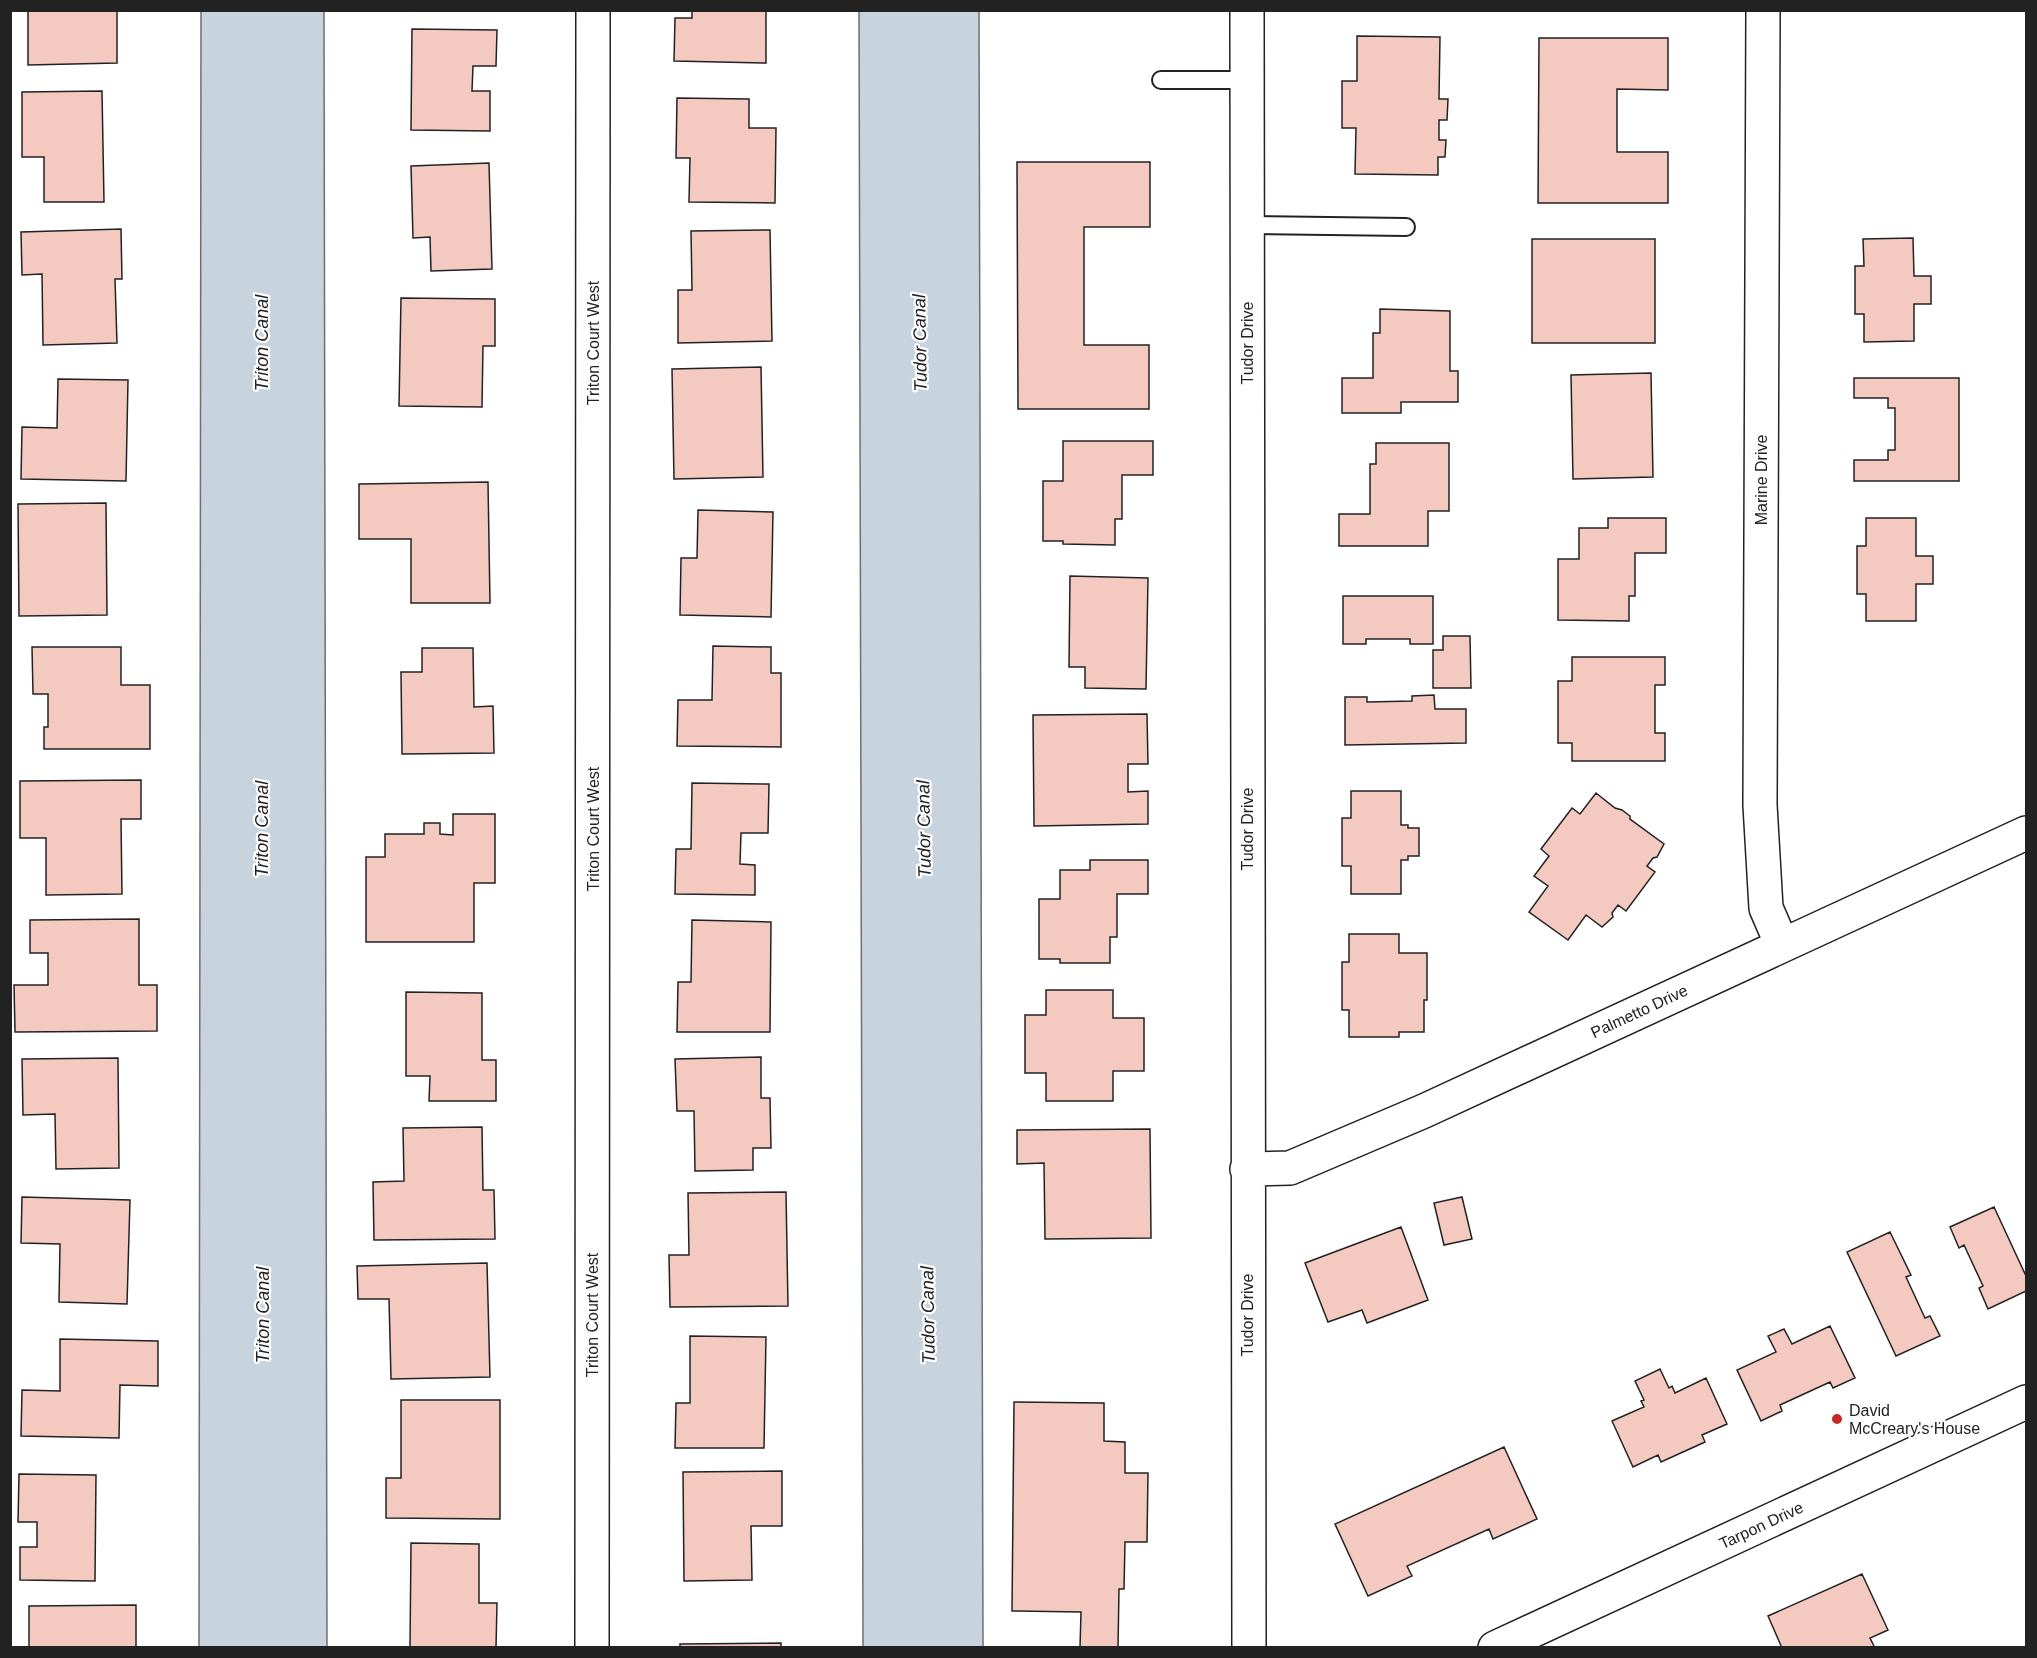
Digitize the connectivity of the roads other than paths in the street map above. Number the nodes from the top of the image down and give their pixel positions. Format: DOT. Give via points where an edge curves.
graph roads {
  1 [pos="593,10"];
  2 [pos="1247,10"];
  3 [pos="1763,10"];
  4 [pos="1161,80"];
  5 [pos="1247,80"];
  6 [pos="1247,225"];
  7 [pos="1406,227"];
  8 [pos="2026,833"];
  9 [pos="1782,945"];
  10 [pos="1247,1169"];
  11 [pos="2026,1402"];
  12 [pos="592,1647"];
  13 [pos="1249,1647"];
  14 [pos="1495,1647"];
  1 -- 12 [label="street, Triton Court West"];
  2 -- 5 [label="street, Tudor Drive"];
  3 -- 9 [label="street, Marine Drive" via="1760,805 1766,908"];
  4 -- 5 [label="lane"];
  5 -- 6 [label="street, Tudor Drive"];
  6 -- 7 [label="lane"];
  6 -- 10 [label="street, Tudor Drive"];
  8 -- 9 [label="street, Palmetto Drive"];
  9 -- 10 [label="street, Palmetto Drive" via="1424,1111 1290,1168"];
  10 -- 13 [label="street, Tudor Drive"];
  11 -- 14 [label="street, Tarpon Drive"];
}
